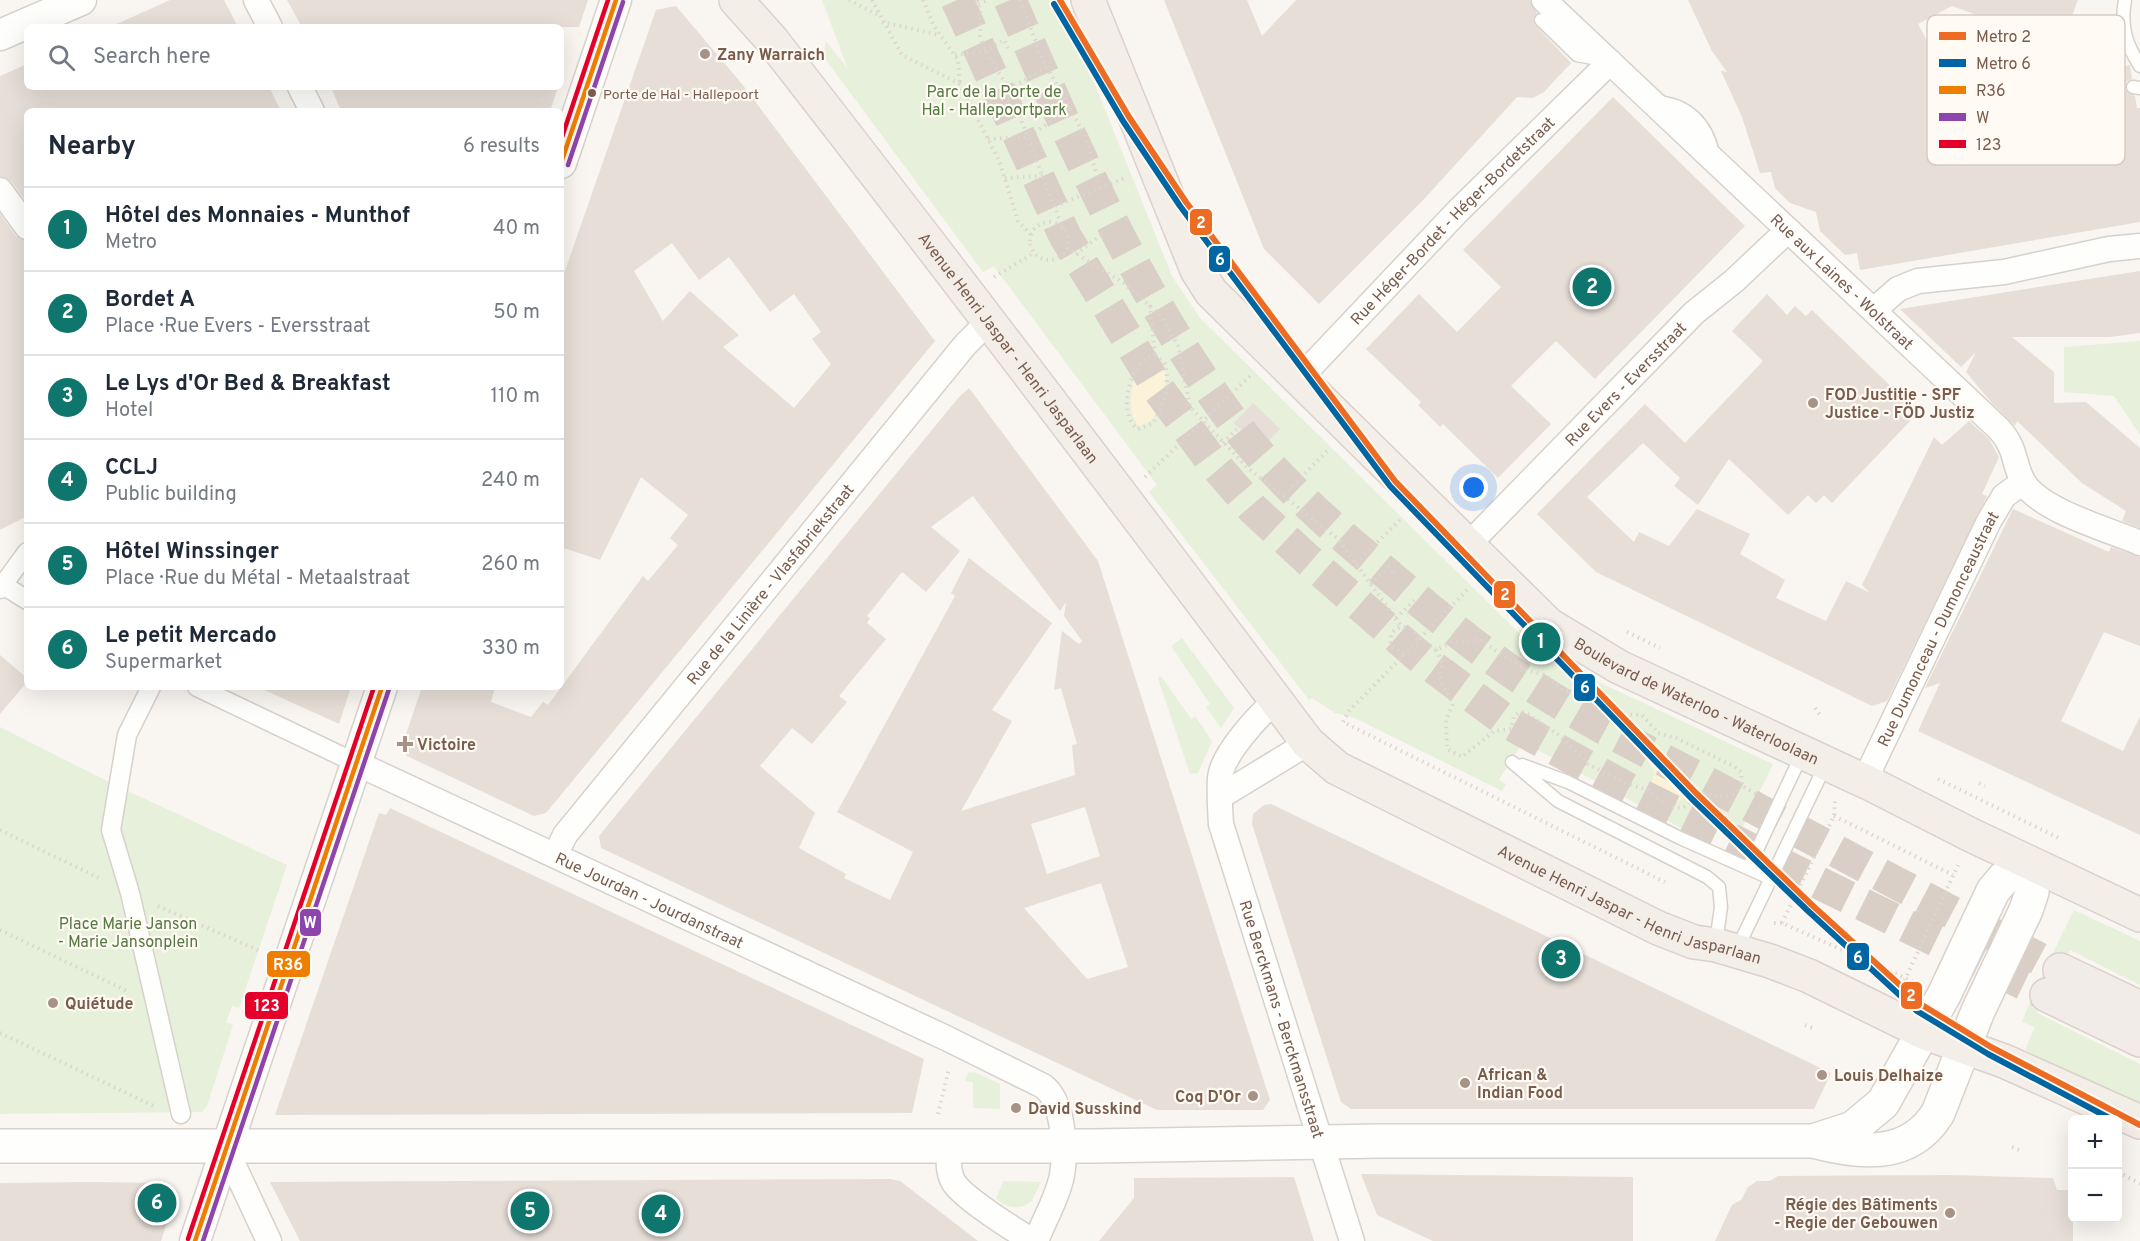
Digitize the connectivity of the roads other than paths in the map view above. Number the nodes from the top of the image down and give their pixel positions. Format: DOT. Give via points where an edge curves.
graph roads {
  1 [pos="81,0"];
  2 [pos="256,0"];
  3 [pos="616,0"];
  4 [pos="736,0"];
  5 [pos="1088,0"];
  6 [pos="2125,0"];
  7 [pos="1543,10"];
  8 [pos="2123,15"];
  9 [pos="25,24"];
  10 [pos="268,24"];
  11 [pos="24,25"];
  12 [pos="2125,33"];
  13 [pos="0,35"];
  14 [pos="1610,62"];
  15 [pos="2140,66"];
  16 [pos="302,90"];
  17 [pos="310,108"];
  18 [pos="564,154"];
  19 [pos="0,190"];
  20 [pos="24,223"];
  21 [pos="1788,230"];
  22 [pos="2140,246"];
  23 [pos="1874,310"];
  24 [pos="990,320"];
  25 [pos="1298,380"];
  26 [pos="2023,482"];
  27 [pos="2140,543"];
  28 [pos="1469,544"];
  29 [pos="24,556"];
  30 [pos="1,586"];
  31 [pos="24,598"];
  32 [pos="150,690"];
  33 [pos="202,690"];
  34 [pos="381,690"];
  35 [pos="1276,700"];
  36 [pos="1308,743"];
  37 [pos="1814,759"];
  38 [pos="356,763"];
  39 [pos="1873,785"];
  40 [pos="1221,796"];
  41 [pos="556,854"];
  42 [pos="2028,863"];
  43 [pos="1749,867"];
  44 [pos="1772,879"];
  45 [pos="2140,915"];
  46 [pos="1725,948"];
  47 [pos="2140,1008"];
  48 [pos="1923,1032"];
  49 [pos="2140,1040"];
  50 [pos="1963,1047"];
  51 [pos="181,1114"];
  52 [pos="2140,1122"];
  53 [pos="942,1133"];
  54 [pos="1812,1141"];
  55 [pos="1321,1143"];
  56 [pos="0,1146"];
  57 [pos="1062,1146"];
  58 [pos="225,1147"];
  59 [pos="195,1241"];
  60 [pos="269,1241"];
  61 [pos="1034,1241"];
  62 [pos="1352,1241"];
  1 -- 9 [label="street"];
  2 -- 10 [label="street"];
  3 -- 18 [label="street"];
  4 -- 24 [label="main road, Avenue Henri Jaspar - Henri Jasparlaan" via="771,39"];
  5 -- 25 [label="main road, Boulevard de Waterloo - Waterloolaan" via="1197,270 1211,292"];
  6 -- 8 [label="lane"];
  7 -- 14 [label="street, Rue aux Laines - Wolstraat"];
  11 -- 13 [label="street"];
  12 -- 15 [label="lane" via="2128,47"];
  14 -- 21 [label="street, Rue aux Laines - Wolstraat"];
  14 -- 25 [label="street, Rue Héger-Bordet - Héger-Bordetstraat" via="1458,211"];
  16 -- 17 [label="street"];
  19 -- 20 [label="street"];
  21 -- 23 [label="street, Rue aux Laines - Wolstraat"];
  21 -- 28 [label="street, Rue Evers - Eversstraat" via="1694,313"];
  22 -- 23 [label="street" via="2004,272 1918,281 1892,293"];
  23 -- 26 [label="street, Rue aux Laines - Wolstraat" via="1999,429 2015,452"];
  24 -- 35 [label="main road, Avenue Henri Jaspar - Henri Jasparlaan"];
  24 -- 41 [label="street, Rue de la Linière - Vlasfabriekstraat" via="965,345 587,807"];
  25 -- 28 [label="main road, Boulevard de Waterloo - Waterloolaan"];
  26 -- 27 [label="street" via="2046,503"];
  26 -- 39 [label="street, Rue Dumonceau - Dumonceaustraat" via="2004,496 1989,521 1872,765"];
  28 -- 37 [label="main road, Boulevard de Waterloo - Waterloolaan" via="1549,625 1619,667"];
  29 -- 30 [label="street"];
  30 -- 31 [label="street"];
  32 -- 51 [label="street" via="127,735 111,830 130,894"];
  33 -- 38 [label="street, Rue Jourdan - Jourdanstraat"];
  34 -- 38 [label="street"];
  35 -- 36 [label="main road, Avenue Henri Jaspar - Henri Jasparlaan"];
  35 -- 40 [label="street" via="1256,718 1231,752 1220,776"];
  36 -- 40 [label="street"];
  36 -- 46 [label="main road, Avenue Henri Jaspar - Henri Jasparlaan" via="1337,768 1658,928 1694,942"];
  37 -- 39 [label="main road, Boulevard de Waterloo - Waterloolaan"];
  37 -- 43 [label="lane"];
  37 -- 44 [label="lane"];
  38 -- 41 [label="street, Rue Jourdan - Jourdanstraat"];
  38 -- 58 [label="street"];
  39 -- 42 [label="main road, Boulevard de Waterloo - Waterloolaan"];
  40 -- 55 [label="street, Rue Berckmans - Berckmansstraat" via="1221,824"];
  41 -- 57 [label="street, Rue Jourdan - Jourdanstraat" via="1043,1086 1058,1105"];
  42 -- 45 [label="main road, Boulevard de Waterloo - Waterloolaan"];
  42 -- 48 [label="main road" via="2004,878 1993,891"];
  42 -- 50 [label="main road" via="2032,892 2026,910"];
  43 -- 44 [label="lane"];
  43 -- 46 [label="lane" via="1680,838 1568,782 1512,762 1558,801 1707,877 1719,887"];
  44 -- 46 [label="lane"];
  46 -- 48 [label="main road, Avenue Henri Jaspar - Henri Jasparlaan" via="1809,976"];
  47 -- 49 [label="highway" via="2054,982"];
  48 -- 50 [label="main road, Avenue Henri Jaspar - Henri Jasparlaan"];
  48 -- 54 [label="main road" via="1876,1111 1847,1131"];
  50 -- 52 [label="main road, Avenue Henri Jaspar - Henri Jasparlaan" via="2004,1061"];
  50 -- 54 [label="main road" via="1938,1113 1915,1139 1882,1149 1849,1151"];
  53 -- 57 [label="main road"];
  53 -- 58 [label="main road"];
  53 -- 61 [label="street" via="954,1184 1006,1226"];
  54 -- 55 [label="main road"];
  55 -- 57 [label="main road"];
  55 -- 62 [label="street, Rue Berckmans - Berckmansstraat"];
  56 -- 58 [label="main road"];
  57 -- 61 [label="street, Rue Jourdan - Jourdanstraat" via="1062,1177"];
  58 -- 59 [label="street"];
  58 -- 60 [label="street"];
}
